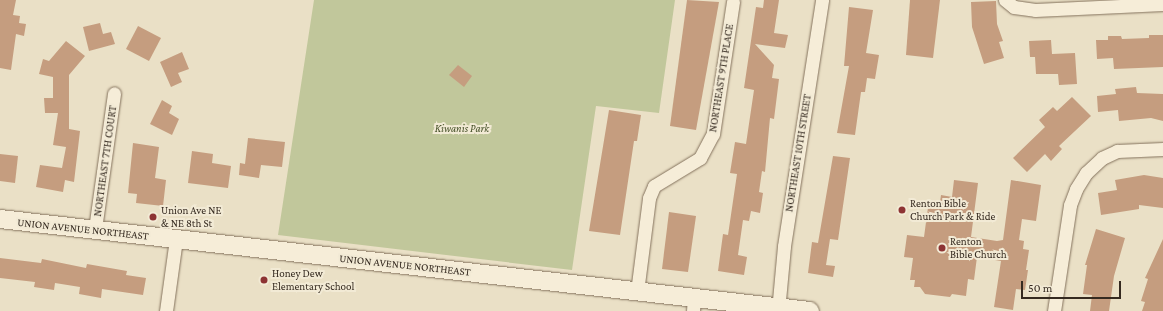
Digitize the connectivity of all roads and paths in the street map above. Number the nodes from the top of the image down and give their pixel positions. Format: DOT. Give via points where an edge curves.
graph roads {
  1 [pos="822,0"];
  2 [pos="1005,0"];
  3 [pos="733,1"];
  4 [pos="1163,4"];
  5 [pos="114,93"];
  6 [pos="1163,149"];
  7 [pos="0,220"];
  8 [pos="95,229"];
  9 [pos="176,239"];
  10 [pos="637,292"];
  11 [pos="694,304"];
  12 [pos="778,309"];
  13 [pos="166,311"];
  14 [pos="810,311"];
  15 [pos="1054,311"];
  1 -- 12 [label="street, NORTHEAST 10TH STREET" via="784,246"];
  2 -- 4 [label="street" via="1014,7 1035,10"];
  3 -- 10 [label="street, NORTHEAST 9TH PLACE" via="713,134 700,158 654,186 649,198"];
  5 -- 8 [label="street, NORTHEAST 7TH COURT"];
  6 -- 15 [label="street" via="1117,151 1102,158 1086,173 1070,205"];
  7 -- 8 [label="street, UNION AVENUE NORTHEAST"];
  8 -- 9 [label="street, UNION AVENUE NORTHEAST"];
  9 -- 10 [label="street, UNION AVENUE NORTHEAST"];
  9 -- 13 [label="street"];
  10 -- 11 [label="street, UNION AVENUE NORTHEAST"];
  11 -- 12 [label="street, UNION AVENUE NORTHEAST"];
  12 -- 14 [label="street, UNION AVENUE NORTHEAST"];
}
